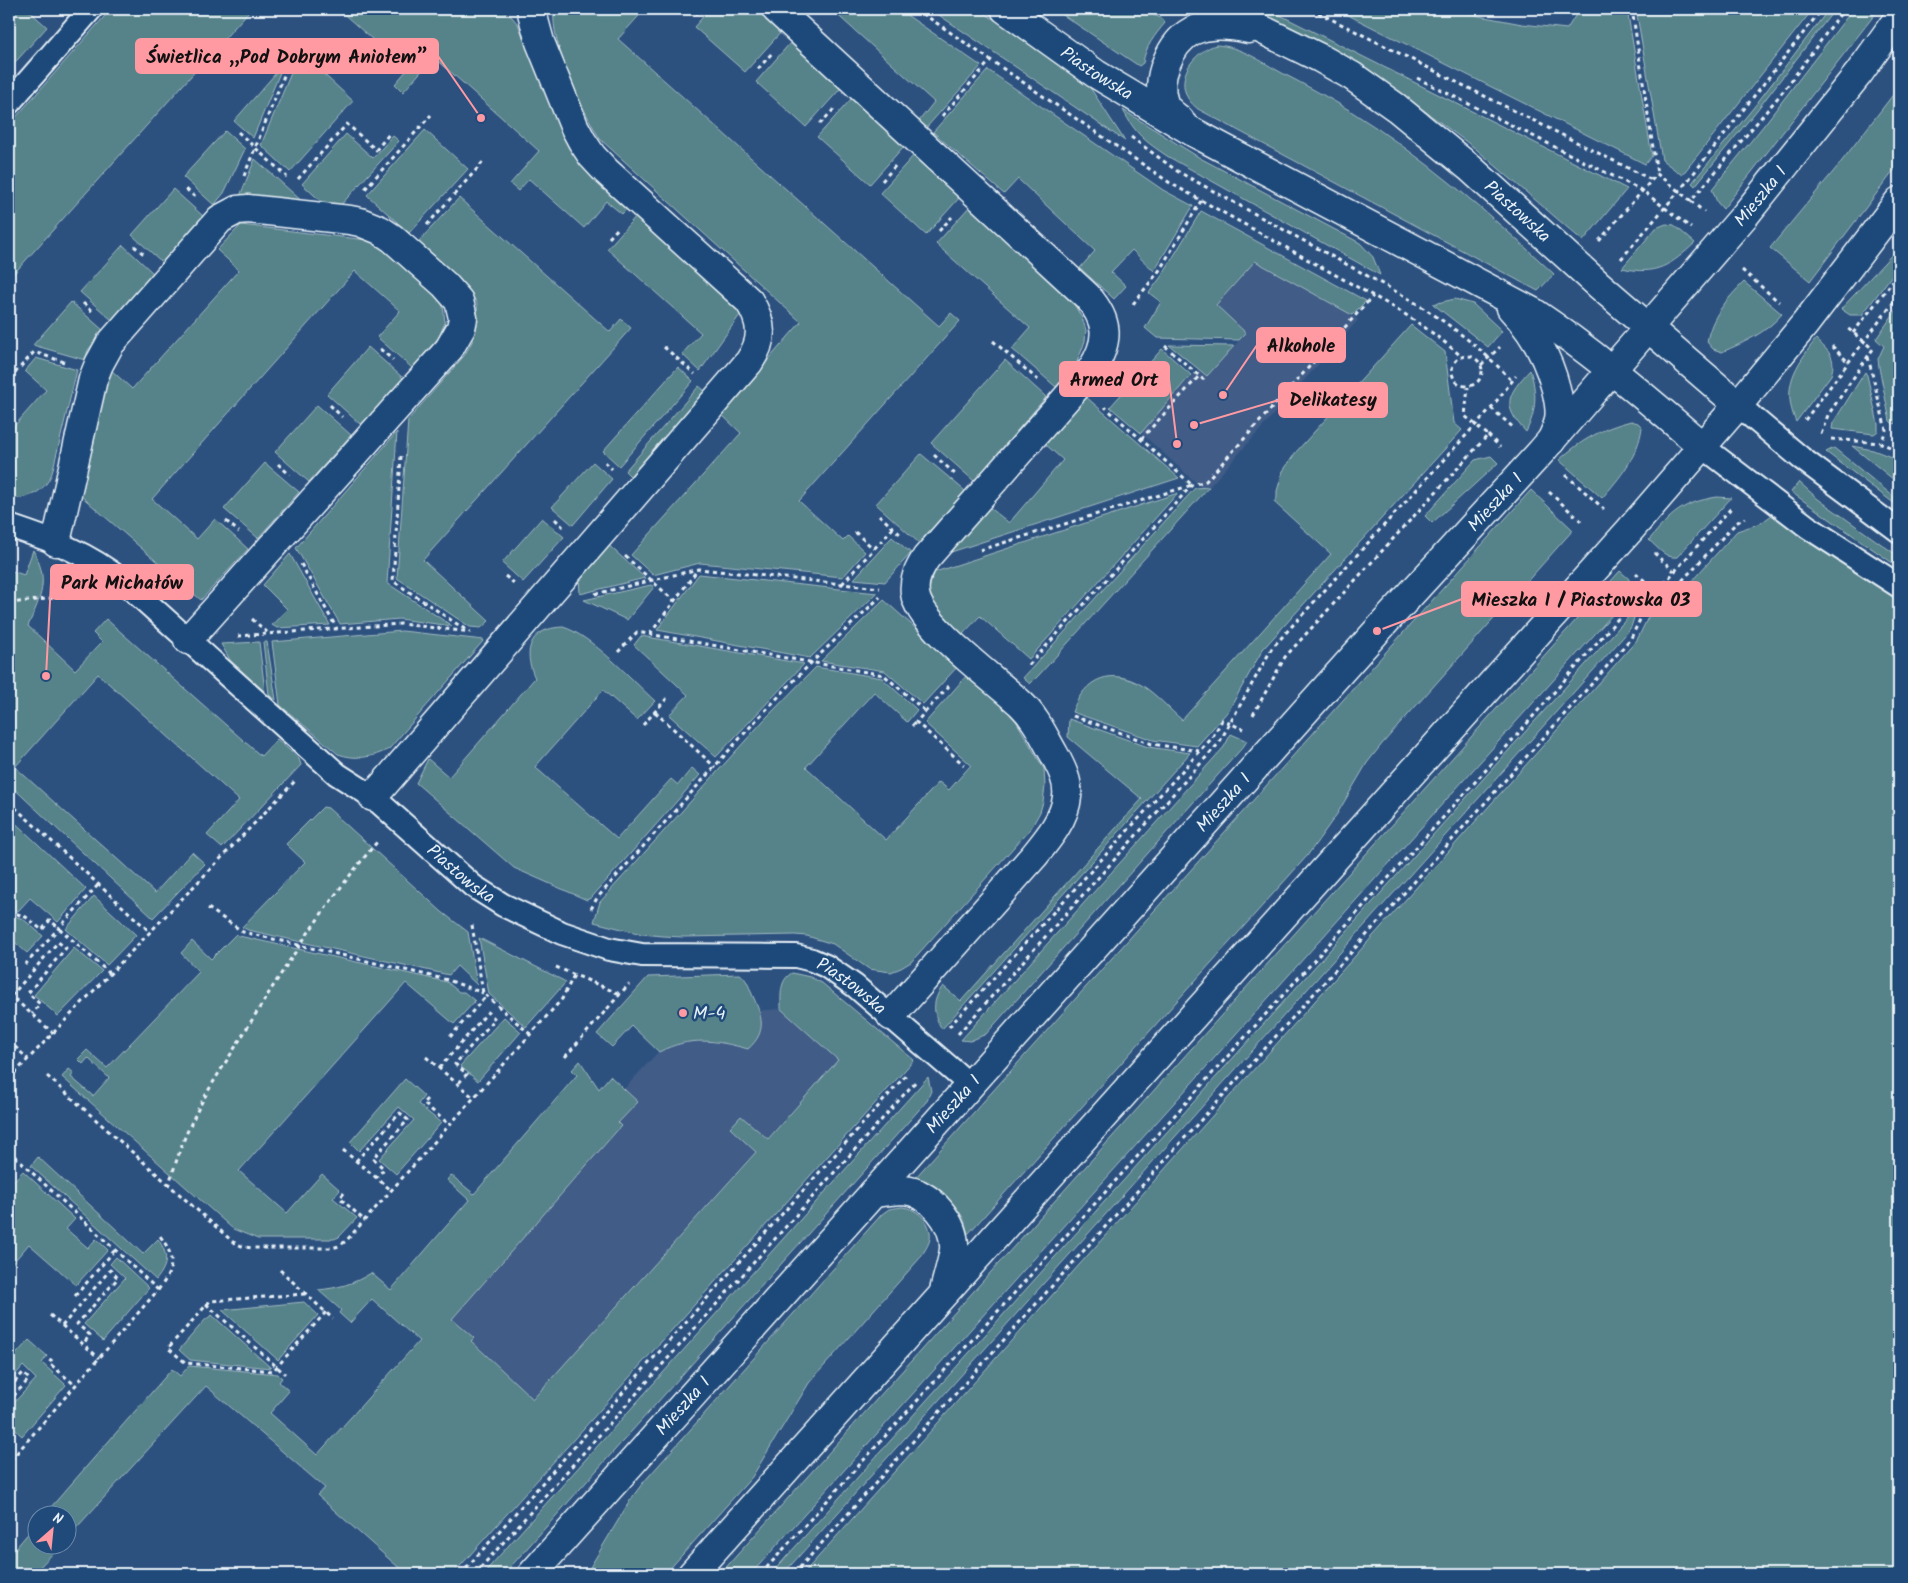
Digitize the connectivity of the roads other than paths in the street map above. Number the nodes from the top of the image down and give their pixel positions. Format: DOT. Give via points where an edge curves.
graph roads {
  1 [pos="90,9"];
  2 [pos="531,9"];
  3 [pos="776,9"];
  4 [pos="1005,9"];
  5 [pos="1220,9"];
  6 [pos="1899,17"];
  7 [pos="1282,38"];
  8 [pos="9,103"];
  9 [pos="1193,132"];
  10 [pos="1899,201"];
  11 [pos="1498,294"];
  12 [pos="1648,328"];
  13 [pos="1612,370"];
  14 [pos="1738,405"];
  15 [pos="1546,446"];
  16 [pos="1702,446"];
  17 [pos="9,526"];
  18 [pos="1899,531"];
  19 [pos="56,542"];
  20 [pos="1899,586"];
  21 [pos="188,640"];
  22 [pos="373,797"];
  23 [pos="891,1016"];
  24 [pos="970,1085"];
  25 [pos="873,1193"];
  26 [pos="943,1295"];
  27 [pos="532,1574"];
  28 [pos="692,1574"];
  1 -- 8 [label="lane"];
  2 -- 22 [label="street" via="540,42 582,141 606,171 748,301 755,310 759,344 749,362"];
  3 -- 23 [label="street" via="1087,296 1103,320 1105,333 1104,344 1092,369 926,558 914,582 915,595 931,625 1029,713 1058,762 1067,788 1064,809 1050,837"];
  4 -- 9 [label="street, Piastowska" via="1096,74"];
  5 -- 7 [label="street, Piastowska"];
  6 -- 12 [label="street, Mieszka I" via="1859,73"];
  7 -- 9 [label="street, Piastowska" via="1260,31 1220,26 1190,32 1179,43 1165,67 1162,95 1170,112"];
  7 -- 12 [label="street, Piastowska" via="1352,76 1397,108 1470,168"];
  9 -- 11 [label="street, Piastowska"];
  10 -- 14 [label="street"];
  11 -- 13 [label="street, Piastowska" via="1533,312"];
  11 -- 15 [label="street, Piastowska" via="1536,337 1549,365 1559,400 1560,418"];
  12 -- 13 [label="street, Mieszka I"];
  12 -- 14 [label="street, Piastowska"];
  13 -- 15 [label="street, Mieszka I"];
  13 -- 16 [label="street, Piastowska"];
  14 -- 16 [label="street"];
  14 -- 18 [label="lane" via="1801,458"];
  15 -- 24 [label="street, Mieszka I"];
  16 -- 20 [label="lane" via="1808,527"];
  16 -- 26 [label="street" via="1629,532"];
  17 -- 19 [label="lane, Piastowska"];
  19 -- 21 [label="lane, Piastowska" via="105,568"];
  19 -- 21 [label="street" via="94,379 104,354 220,219 229,213 248,209 360,222 392,238 452,293 463,318 461,328 449,349"];
  21 -- 22 [label="lane, Piastowska" via="337,774"];
  22 -- 23 [label="lane, Piastowska" via="473,886 510,908 582,941 625,953 654,956 784,955 812,960 841,975"];
  23 -- 24 [label="lane, Piastowska"];
  24 -- 25 [label="street, Mieszka I"];
  25 -- 26 [label="street" via="904,1190 916,1193 936,1206 943,1216 953,1234 954,1249"];
  25 -- 27 [label="street, Mieszka I"];
  26 -- 28 [label="street"];
}
